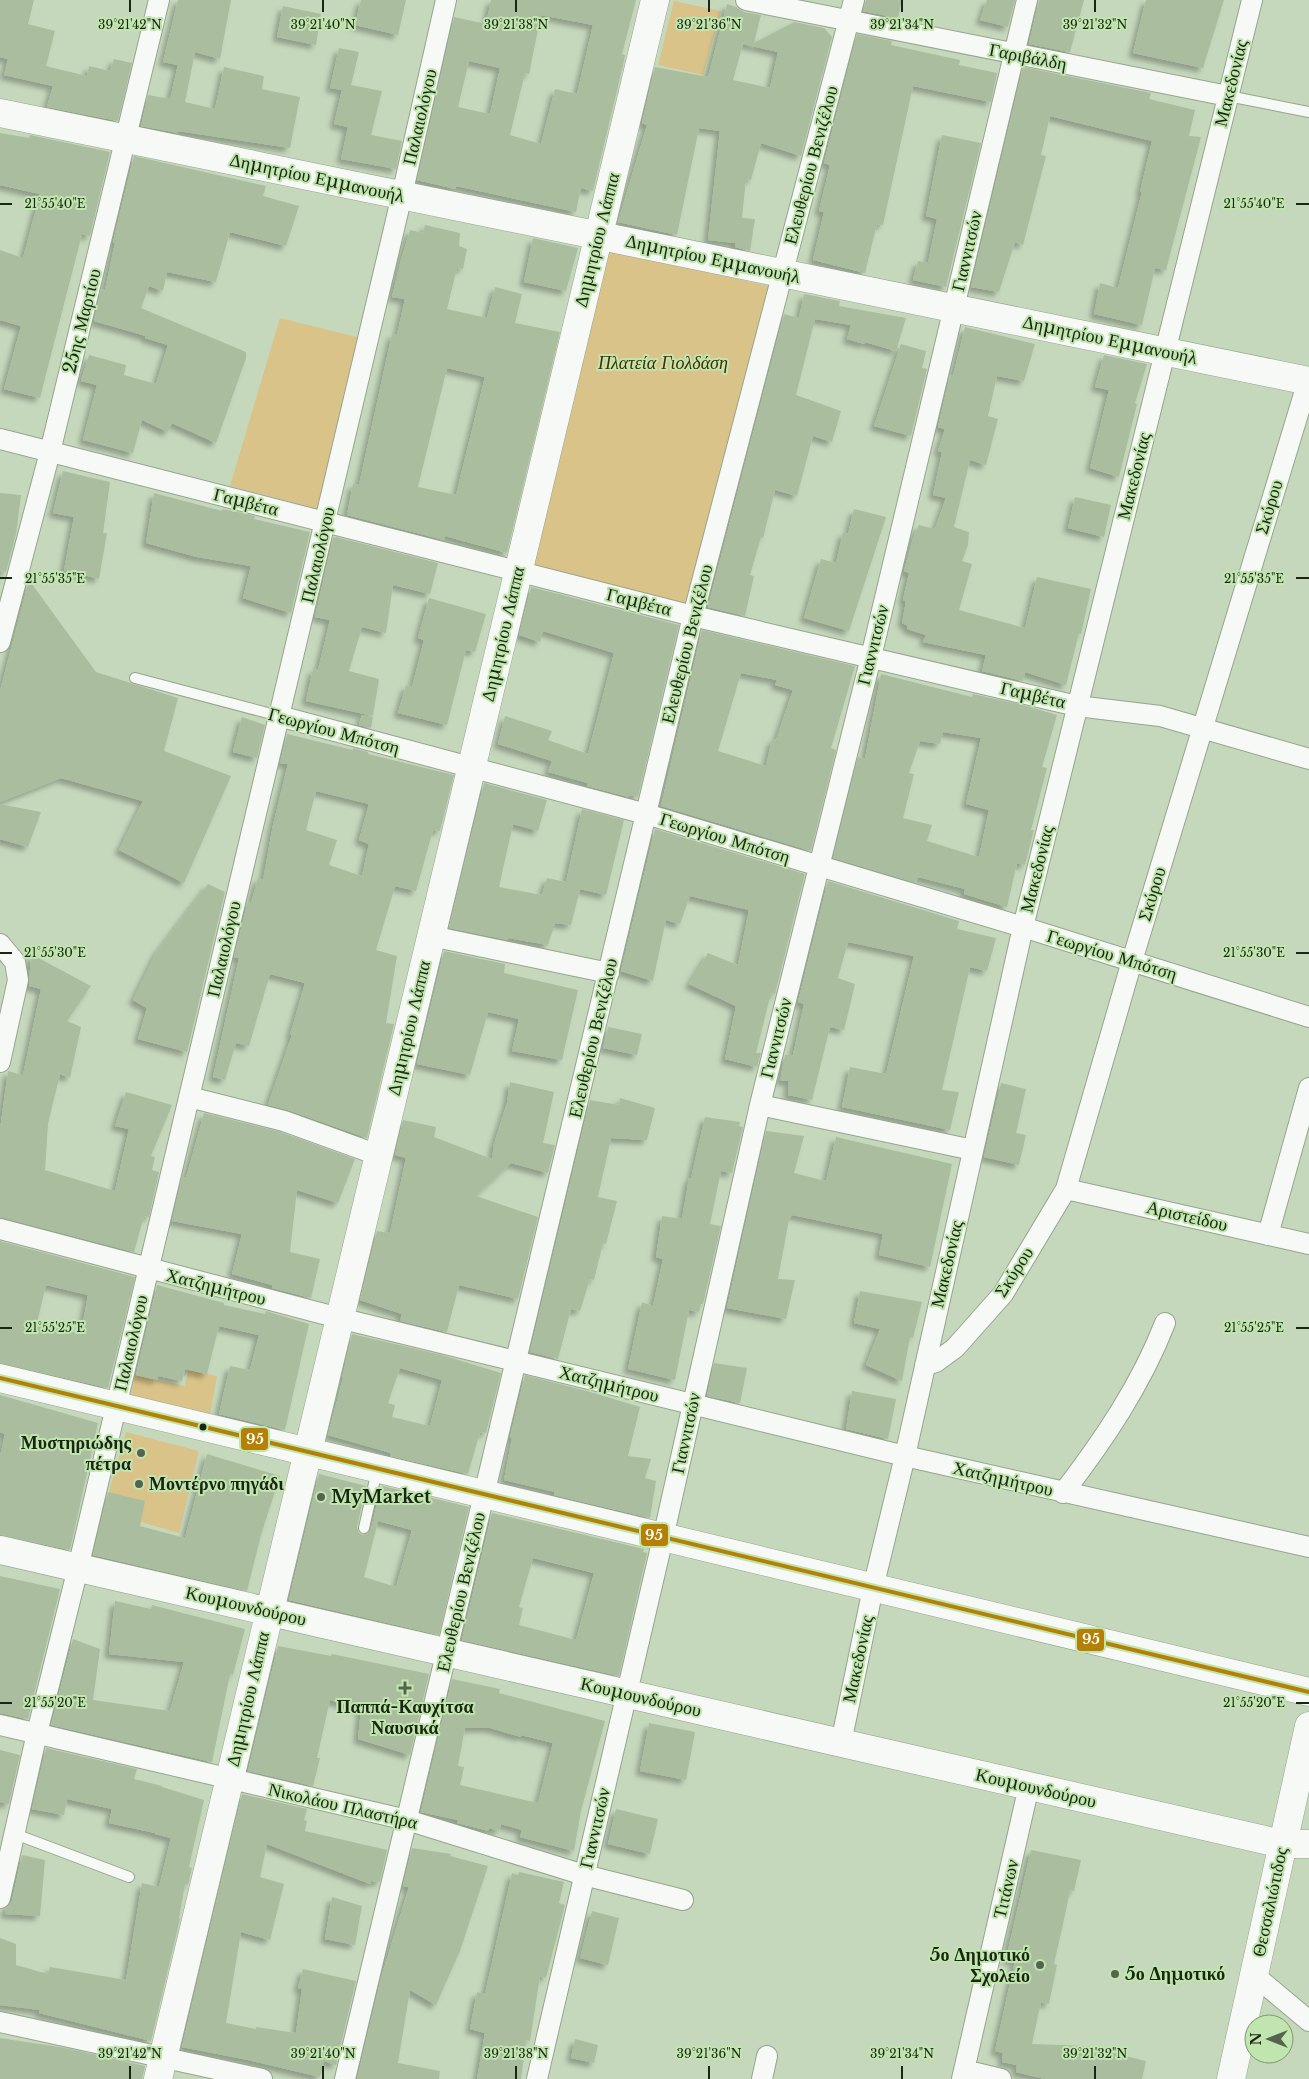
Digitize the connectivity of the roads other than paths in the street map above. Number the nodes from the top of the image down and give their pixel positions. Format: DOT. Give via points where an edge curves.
graph roads {
  1 [pos="159,0"];
  2 [pos="446,0"];
  3 [pos="655,0"];
  4 [pos="746,0"];
  5 [pos="854,0"];
  6 [pos="1027,0"];
  7 [pos="1252,0"];
  8 [pos="848,20"];
  9 [pos="1013,54"];
  10 [pos="1228,96"];
  11 [pos="1309,112"];
  12 [pos="0,113"];
  13 [pos="126,138"];
  14 [pos="402,195"];
  15 [pos="598,235"];
  16 [pos="782,273"];
  17 [pos="954,308"];
  18 [pos="1164,351"];
  19 [pos="1308,381"];
  20 [pos="0,439"];
  21 [pos="50,452"];
  22 [pos="325,522"];
  23 [pos="518,572"];
  24 [pos="693,616"];
  25 [pos="1,635"];
  26 [pos="871,657"];
  27 [pos="135,678"];
  28 [pos="1077,706"];
  29 [pos="279,716"];
  30 [pos="1202,728"];
  31 [pos="1309,759"];
  32 [pos="471,767"];
  33 [pos="646,814"];
  34 [pos="818,866"];
  35 [pos="1022,927"];
  36 [pos="431,936"];
  37 [pos="0,944"];
  38 [pos="1132,961"];
  39 [pos="608,973"];
  40 [pos="1309,1017"];
  41 [pos="0,1062"];
  42 [pos="1309,1088"];
  43 [pos="189,1098"];
  44 [pos="760,1105"];
  45 [pos="973,1150"];
  46 [pos="378,1155"];
  47 [pos="1066,1189"];
  48 [pos="0,1229"];
  49 [pos="1268,1235"];
  50 [pos="1309,1244"];
  51 [pos="149,1270"];
  52 [pos="339,1318"];
  53 [pos="1165,1323"];
  54 [pos="516,1361"];
  55 [pos="925,1365"];
  56 [pos="0,1378"];
  57 [pos="692,1404"];
  58 [pos="117,1405"];
  59 [pos="308,1451"];
  60 [pos="905,1456"];
  61 [pos="378,1468"];
  62 [pos="1063,1493"];
  63 [pos="484,1494"];
  64 [pos="364,1528"];
  65 [pos="663,1538"];
  66 [pos="1309,1547"];
  67 [pos="0,1550"];
  68 [pos="78,1568"];
  69 [pos="873,1588"];
  70 [pos="269,1612"];
  71 [pos="447,1652"];
  72 [pos="1309,1692"];
  73 [pos="627,1694"];
  74 [pos="0,1725"];
  75 [pos="1309,1726"];
  76 [pos="37,1733"];
  77 [pos="841,1743"];
  78 [pos="229,1779"];
  79 [pos="1029,1786"];
  80 [pos="407,1820"];
  81 [pos="7,1833"];
  82 [pos="1282,1844"];
  83 [pos="1309,1844"];
  84 [pos="584,1875"];
  85 [pos="129,1877"];
  86 [pos="0,1898"];
  87 [pos="683,1900"];
  88 [pos="1254,1975"];
  89 [pos="1309,2021"];
  90 [pos="0,2022"];
  91 [pos="767,2056"];
  92 [pos="160,2068"];
  93 [pos="964,2075"];
  94 [pos="262,2079"];
  95 [pos="345,2079"];
  96 [pos="537,2079"];
  97 [pos="762,2079"];
  98 [pos="1001,2079"];
  99 [pos="1231,2079"];
  1 -- 13 [label="street, 25ης Μαρτίου"];
  2 -- 14 [label="street, Παλαιολόγου"];
  3 -- 15 [label="street, Δημητρίου Λάππα"];
  4 -- 8 [label="street, Γαριβάλδη"];
  5 -- 8 [label="street, Ελευθερίου Βενιζέλου"];
  6 -- 9 [label="street, Γιαννιτσών"];
  7 -- 10 [label="street, Μακεδονίας"];
  8 -- 9 [label="street, Γαριβάλδη"];
  8 -- 16 [label="street, Ελευθερίου Βενιζέλου"];
  9 -- 10 [label="street, Γαριβάλδη"];
  9 -- 17 [label="street, Γιαννιτσών"];
  10 -- 11 [label="lane, Γαριβάλδη"];
  10 -- 18 [label="street, Μακεδονίας"];
  12 -- 13 [label="street, Δημητρίου Εμμανουήλ"];
  13 -- 14 [label="street, Δημητρίου Εμμανουήλ"];
  13 -- 21 [label="street, 25ης Μαρτίου"];
  14 -- 15 [label="street, Δημητρίου Εμμανουήλ"];
  14 -- 22 [label="street, Παλαιολόγου"];
  15 -- 16 [label="street, Δημητρίου Εμμανουήλ"];
  15 -- 23 [label="street, Δημητρίου Λάππα"];
  16 -- 17 [label="street, Δημητρίου Εμμανουήλ"];
  16 -- 24 [label="street, Ελευθερίου Βενιζέλου"];
  17 -- 18 [label="street, Δημητρίου Εμμανουήλ"];
  17 -- 26 [label="street, Γιαννιτσών"];
  18 -- 19 [label="street, Δημητρίου Εμμανουήλ"];
  18 -- 28 [label="street, Μακεδονίας"];
  19 -- 30 [label="street, Σκύρου"];
  20 -- 21 [label="street, Γαμβέτα"];
  21 -- 22 [label="street, Γαμβέτα"];
  21 -- 25 [label="street, 25ης Μαρτίου"];
  22 -- 23 [label="street, Γαμβέτα"];
  22 -- 29 [label="street, Παλαιολόγου"];
  23 -- 24 [label="street, Γαμβέτα"];
  23 -- 32 [label="street, Δημητρίου Λάππα"];
  24 -- 26 [label="street, Γαμβέτα"];
  24 -- 33 [label="street, Ελευθερίου Βενιζέλου"];
  26 -- 28 [label="street, Γαμβέτα"];
  26 -- 34 [label="street, Γιαννιτσών"];
  27 -- 29 [label="lane, Γεωργίου Μπότση"];
  28 -- 30 [label="street, Γαμβέτα" via="1160,716"];
  28 -- 35 [label="street, Μακεδονίας"];
  29 -- 32 [label="street, Γεωργίου Μπότση"];
  29 -- 43 [label="street, Παλαιολόγου"];
  30 -- 31 [label="street, Γαμβέτα"];
  30 -- 38 [label="street, Σκύρου"];
  32 -- 33 [label="street, Γεωργίου Μπότση"];
  32 -- 36 [label="street, Δημητρίου Λάππα"];
  33 -- 34 [label="street, Γεωργίου Μπότση"];
  33 -- 39 [label="street, Ελευθερίου Βενιζέλου"];
  34 -- 35 [label="street, Γεωργίου Μπότση"];
  34 -- 44 [label="street, Γιαννιτσών"];
  35 -- 38 [label="street, Γεωργίου Μπότση"];
  35 -- 45 [label="street, Μακεδονίας"];
  36 -- 39 [label="street"];
  36 -- 46 [label="street, Δημητρίου Λάππα"];
  37 -- 41 [label="street" via="15,962 18,980"];
  38 -- 40 [label="street, Γεωργίου Μπότση"];
  38 -- 47 [label="street, Σκύρου"];
  39 -- 54 [label="street, Ελευθερίου Βενιζέλου"];
  42 -- 49 [label="street"];
  43 -- 46 [label="street" via="284,1121"];
  43 -- 51 [label="street, Παλαιολόγου"];
  44 -- 45 [label="street"];
  44 -- 57 [label="street, Γιαννιτσών"];
  45 -- 55 [label="street, Μακεδονίας"];
  46 -- 52 [label="street, Δημητρίου Λάππα"];
  47 -- 49 [label="street, Αριστείδου"];
  47 -- 55 [label="street, Σκύρου" via="1003,1294 950,1353"];
  48 -- 51 [label="street, Χατζημήτρου"];
  49 -- 50 [label="street, Αριστείδου"];
  51 -- 52 [label="street, Χατζημήτρου"];
  51 -- 58 [label="street, Παλαιολόγου"];
  52 -- 54 [label="street, Χατζημήτρου"];
  52 -- 59 [label="street, Δημητρίου Λάππα"];
  53 -- 62 [label="street" via="1139,1380 1106,1434"];
  54 -- 57 [label="street, Χατζημήτρου"];
  54 -- 63 [label="street, Ελευθερίου Βενιζέλου"];
  55 -- 60 [label="street, Μακεδονίας"];
  56 -- 58 [label="street"];
  57 -- 60 [label="street, Χατζημήτρου"];
  57 -- 65 [label="street, Γιαννιτσών"];
  58 -- 59 [label="street"];
  58 -- 68 [label="street, Παλαιολόγου"];
  59 -- 61 [label="street"];
  59 -- 70 [label="street, Δημητρίου Λάππα"];
  60 -- 62 [label="street, Χατζημήτρου"];
  60 -- 69 [label="street, Μακεδονίας"];
  61 -- 63 [label="street"];
  61 -- 64 [label="lane"];
  62 -- 66 [label="street, Χατζημήτρου"];
  63 -- 65 [label="street"];
  63 -- 71 [label="street, Ελευθερίου Βενιζέλου"];
  65 -- 69 [label="street"];
  65 -- 73 [label="street, Γιαννιτσών"];
  67 -- 68 [label="street, Κουμουνδούρου"];
  68 -- 70 [label="street, Κουμουνδούρου"];
  68 -- 76 [label="street, Παλαιολόγου"];
  69 -- 72 [label="street"];
  69 -- 77 [label="street, Μακεδονίας"];
  70 -- 71 [label="street, Κουμουνδούρου"];
  70 -- 78 [label="street, Δημητρίου Λάππα"];
  71 -- 73 [label="street, Κουμουνδούρου"];
  71 -- 80 [label="street, Ελευθερίου Βενιζέλου"];
  73 -- 77 [label="street, Κουμουνδούρου"];
  73 -- 84 [label="street, Γιαννιτσών"];
  74 -- 76 [label="street, Νικολάου Πλαστήρα"];
  75 -- 82 [label="street, Θεσσαλιώτιδος"];
  76 -- 78 [label="street, Νικολάου Πλαστήρα"];
  76 -- 81 [label="street, Παλαιολόγου"];
  77 -- 79 [label="street, Κουμουνδούρου"];
  78 -- 80 [label="street, Νικολάου Πλαστήρα"];
  78 -- 92 [label="street, Δημητρίου Λάππα"];
  79 -- 82 [label="street, Κουμουνδούρου"];
  79 -- 93 [label="street, Τιτάνων"];
  80 -- 84 [label="street, Νικολάου Πλαστήρα"];
  80 -- 95 [label="street, Ελευθερίου Βενιζέλου"];
  81 -- 85 [label="lane"];
  81 -- 86 [label="street, Παλαιολόγου"];
  82 -- 83 [label="street, Κουμουνδούρου"];
  82 -- 88 [label="street, Θεσσαλιώτιδος"];
  84 -- 87 [label="street, Νικολάου Πλαστήρα"];
  84 -- 96 [label="street, Γιαννιτσών"];
  88 -- 89 [label="street"];
  88 -- 99 [label="street, Θεσσαλιώτιδος"];
  90 -- 92 [label="street"];
  91 -- 97 [label="street"];
  92 -- 94 [label="street"];
  93 -- 98 [label="street"];
}
